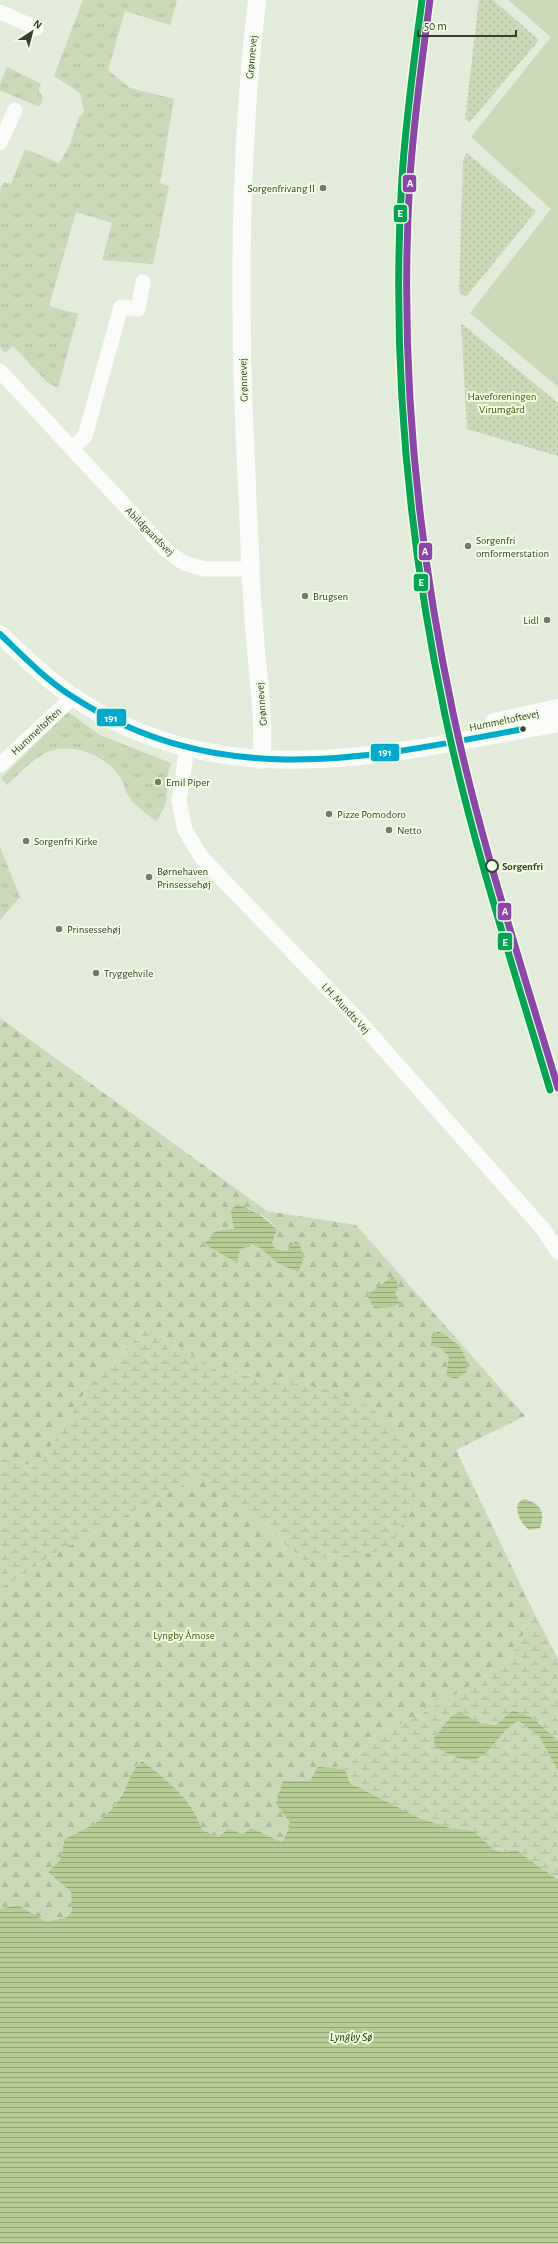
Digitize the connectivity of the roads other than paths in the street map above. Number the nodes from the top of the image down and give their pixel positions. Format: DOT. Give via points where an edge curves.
graph roads {
  1 [pos="257,0"];
  2 [pos="0,12"];
  3 [pos="36,28"];
  4 [pos="15,110"];
  5 [pos="0,143"];
  6 [pos="143,282"];
  7 [pos="0,371"];
  8 [pos="72,448"];
  9 [pos="251,569"];
  10 [pos="0,634"];
  11 [pos="73,697"];
  12 [pos="558,708"];
  13 [pos="522,723"];
  14 [pos="558,723"];
  15 [pos="187,748"];
  16 [pos="261,760"];
  17 [pos="0,765"];
  18 [pos="558,1252"];
  1 -- 9 [label="street, Grønnevej" via="244,148 240,255 241,342"];
  2 -- 3 [label="street"];
  4 -- 5 [label="street"];
  6 -- 8 [label="street" via="138,309 121,307 85,436"];
  7 -- 8 [label="street, Abildgaardsvej"];
  8 -- 9 [label="street, Abildgaardsvej" via="166,550 184,563 204,569"];
  9 -- 16 [label="street, Grønnevej" via="263,734"];
  10 -- 11 [label="street, Hummeltoftevej" via="41,673"];
  11 -- 15 [label="street, Hummeltoftevej" via="134,730"];
  11 -- 17 [label="street, Hummeltoften"];
  12 -- 13 [label="street, Hummeltoftevej"];
  13 -- 14 [label="street, Hummeltoftevej"];
  13 -- 16 [label="street, Hummeltoftevej" via="358,756 300,761"];
  15 -- 16 [label="street, Hummeltoftevej"];
  15 -- 18 [label="street, I.H. Mundts Vej" via="179,801 185,830 202,858 358,1020 543,1229"];
}
